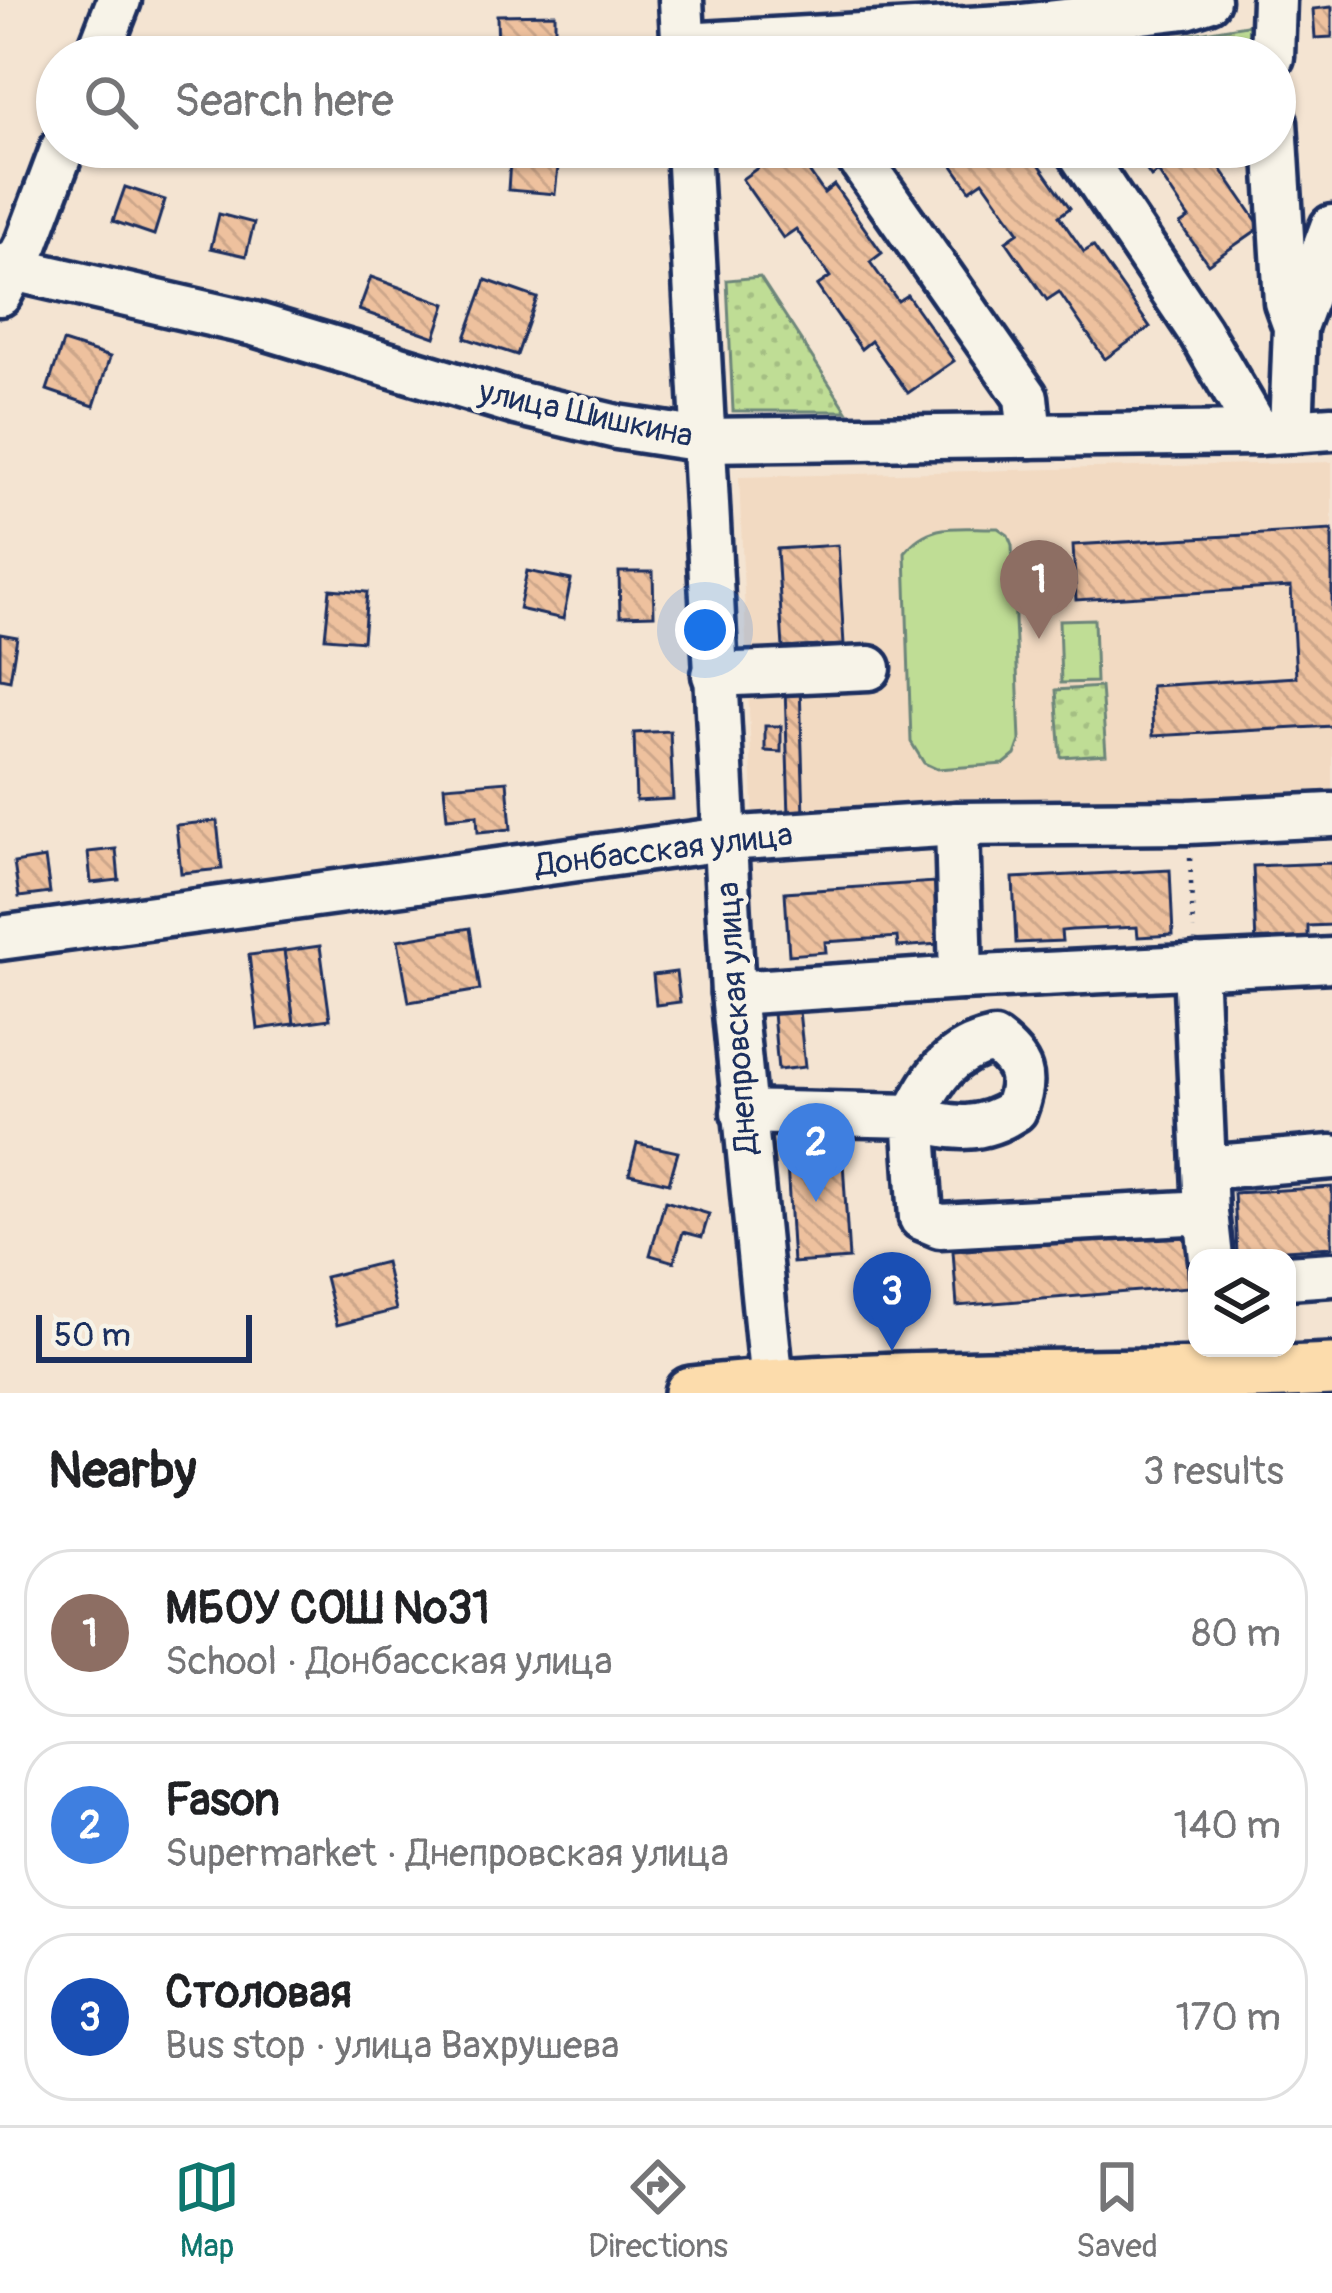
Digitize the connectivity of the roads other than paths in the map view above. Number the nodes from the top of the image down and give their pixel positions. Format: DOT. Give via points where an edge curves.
graph roads {
  1 [pos="118,0"];
  2 [pos="681,0"];
  3 [pos="1208,0"];
  4 [pos="1274,0"];
  5 [pos="1018,27"];
  6 [pos="105,36"];
  7 [pos="683,36"];
  8 [pos="842,36"];
  9 [pos="1273,36"];
  10 [pos="56,168"];
  11 [pos="689,168"];
  12 [pos="866,168"];
  13 [pos="1090,168"];
  14 [pos="1278,168"];
  15 [pos="1332,227"];
  16 [pos="3,277"];
  17 [pos="1295,327"];
  18 [pos="1294,431"];
  19 [pos="1030,436"];
  20 [pos="703,440"];
  21 [pos="869,668"];
  22 [pos="714,675"];
  23 [pos="1332,815"];
  24 [pos="957,824"];
  25 [pos="724,839"];
  26 [pos="0,938"];
  27 [pos="1332,960"];
  28 [pos="1195,966"];
  29 [pos="961,978"];
  30 [pos="733,993"];
  31 [pos="743,1112"];
  32 [pos="1332,1157"];
  33 [pos="1204,1168"];
  34 [pos="1207,1212"];
  35 [pos="1210,1249"];
  36 [pos="1332,1274"];
  37 [pos="1296,1276"];
  38 [pos="1332,1370"];
  39 [pos="1218,1372"];
  40 [pos="772,1384"];
  41 [pos="691,1393"];
  1 -- 6 [label="street"];
  2 -- 7 [label="street"];
  3 -- 5 [label="street"];
  4 -- 9 [label="street"];
  5 -- 8 [label="street"];
  10 -- 16 [label="street" via="27,243"];
  11 -- 20 [label="street, Днепровская улица"];
  12 -- 19 [label="street" via="1026,397"];
  13 -- 18 [label="street" via="1200,332"];
  14 -- 17 [label="street" via="1286,302"];
  15 -- 17 [label="street"];
  16 -- 20 [label="street, улица Шишкина" via="254,324 516,403"];
  17 -- 18 [label="street"];
  18 -- 19 [label="street, улица Шишкина"];
  19 -- 20 [label="street, улица Шишкина"];
  20 -- 22 [label="street, Днепровская улица"];
  21 -- 22 [label="street"];
  22 -- 25 [label="street, Днепровская улица"];
  23 -- 24 [label="street, Донбасская улица"];
  24 -- 25 [label="street, Донбасская улица"];
  24 -- 29 [label="street"];
  25 -- 26 [label="street, Донбасская улица"];
  25 -- 30 [label="street, Днепровская улица"];
  27 -- 28 [label="street"];
  28 -- 29 [label="street"];
  28 -- 33 [label="street"];
  29 -- 30 [label="street"];
  30 -- 31 [label="street, Днепровская улица"];
  31 -- 34 [label="street" via="914,1115 921,1218 940,1226"];
  31 -- 40 [label="street, Днепровская улица"];
  32 -- 33 [label="street"];
  33 -- 34 [label="street"];
  34 -- 35 [label="street"];
  36 -- 37 [label="street"];
  38 -- 39 [label="main road"];
  39 -- 40 [label="main road"];
  40 -- 41 [label="main road"];
}
